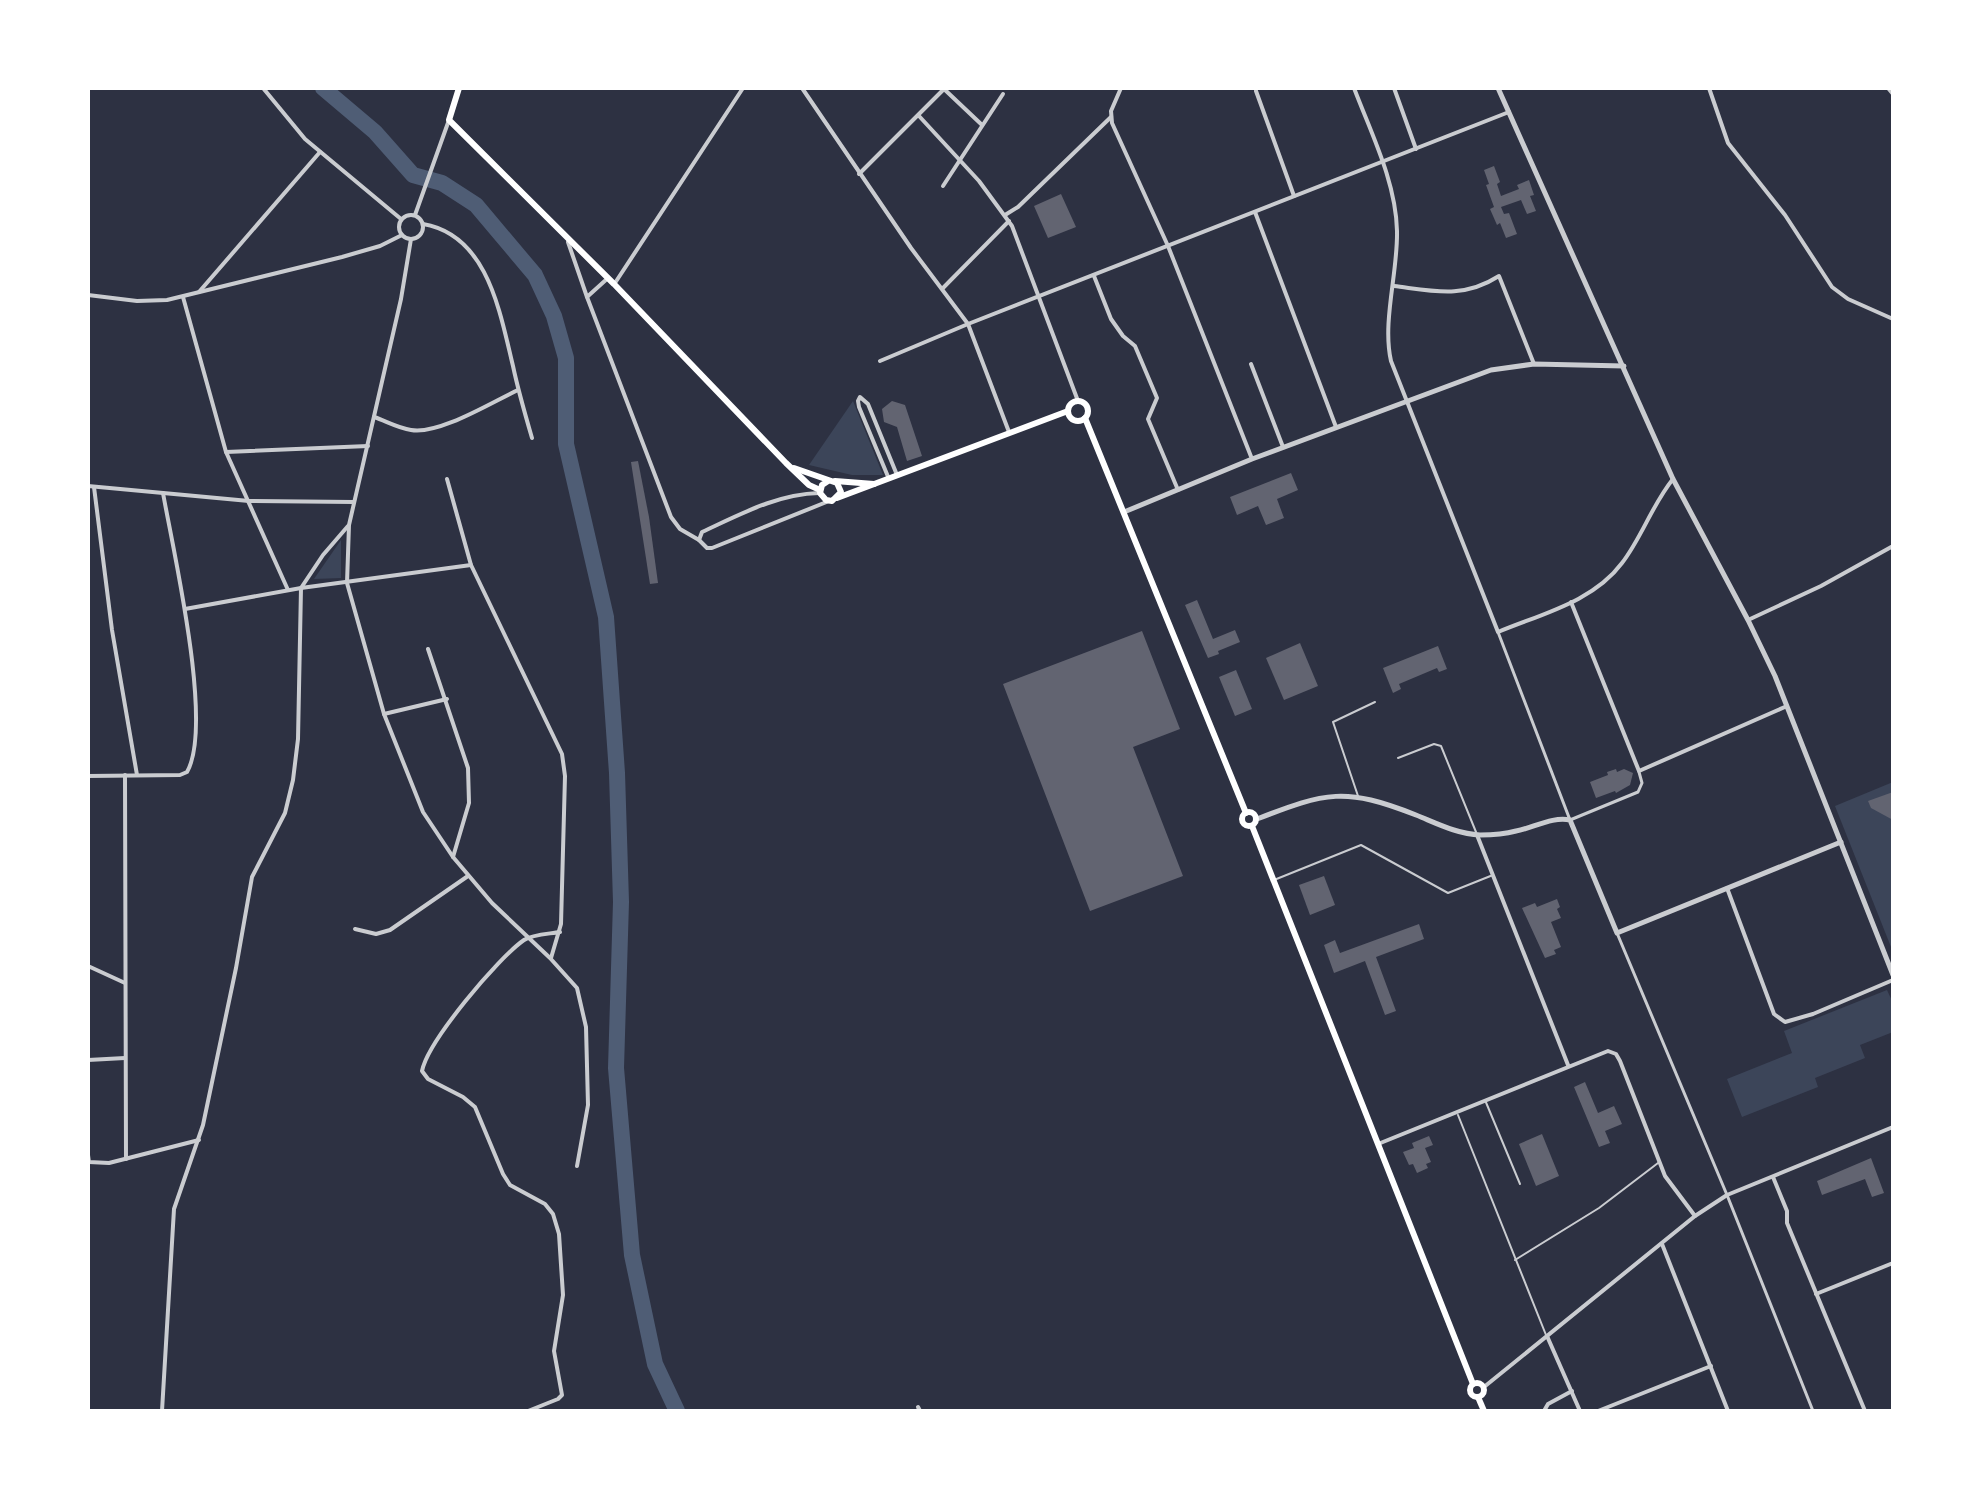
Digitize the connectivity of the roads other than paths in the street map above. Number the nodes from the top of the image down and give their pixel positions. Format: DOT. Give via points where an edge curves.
graph roads {
  1 [pos="263,88"];
  2 [pos="459,88"];
  3 [pos="743,88"];
  4 [pos="802,88"];
  5 [pos="945,88"];
  6 [pos="1121,88"];
  7 [pos="1354,88"];
  8 [pos="1394,88"];
  9 [pos="1498,88"];
  10 [pos="1709,88"];
  11 [pos="1888,88"];
  12 [pos="1256,91"];
  13 [pos="1003,94"];
  14 [pos="1893,94"];
  15 [pos="1509,112"];
  16 [pos="919,116"];
  17 [pos="449,120"];
  18 [pos="1112,120"];
  19 [pos="981,124"];
  20 [pos="1416,149"];
  21 [pos="320,152"];
  22 [pos="960,159"];
  23 [pos="1381,163"];
  24 [pos="859,174"];
  25 [pos="943,186"];
  26 [pos="1294,196"];
  27 [pos="1255,212"];
  28 [pos="415,215"];
  29 [pos="1005,215"];
  30 [pos="401,219"];
  31 [pos="1009,221"];
  32 [pos="423,224"];
  33 [pos="402,235"];
  34 [pos="411,239"];
  35 [pos="568,239"];
  36 [pos="1168,246"];
  37 [pos="1094,276"];
  38 [pos="608,278"];
  39 [pos="614,284"];
  40 [pos="1394,286"];
  41 [pos="942,289"];
  42 [pos="199,292"];
  43 [pos="88,295"];
  44 [pos="183,297"];
  45 [pos="587,297"];
  46 [pos="1039,297"];
  47 [pos="1893,319"];
  48 [pos="968,324"];
  49 [pos="880,361"];
  50 [pos="1251,364"];
  51 [pos="1534,364"];
  52 [pos="1624,366"];
  53 [pos="518,390"];
  54 [pos="1406,400"];
  55 [pos="1078,401"];
  56 [pos="1068,411"];
  57 [pos="374,417"];
  58 [pos="1085,418"];
  59 [pos="1336,427"];
  60 [pos="1009,432"];
  61 [pos="532,438"];
  62 [pos="368,446"];
  63 [pos="1283,447"];
  64 [pos="226,452"];
  65 [pos="1252,459"];
  66 [pos="790,467"];
  67 [pos="897,476"];
  68 [pos="447,479"];
  69 [pos="889,479"];
  70 [pos="1673,479"];
  71 [pos="831,481"];
  72 [pos="878,484"];
  73 [pos="91,486"];
  74 [pos="1178,490"];
  75 [pos="820,492"];
  76 [pos="163,493"];
  77 [pos="837,498"];
  78 [pos="249,501"];
  79 [pos="829,501"];
  80 [pos="354,502"];
  81 [pos="1124,512"];
  82 [pos="349,525"];
  83 [pos="699,540"];
  84 [pos="1893,546"];
  85 [pos="471,565"];
  86 [pos="347,583"];
  87 [pos="301,588"];
  88 [pos="288,590"];
  89 [pos="1571,602"];
  90 [pos="184,609"];
  91 [pos="1748,620"];
  92 [pos="1498,632"];
  93 [pos="428,649"];
  94 [pos="447,699"];
  95 [pos="1375,702"];
  96 [pos="1787,706"];
  97 [pos="384,714"];
  98 [pos="1398,758"];
  99 [pos="1639,771"];
  100 [pos="125,775"];
  101 [pos="137,775"];
  102 [pos="88,776"];
  103 [pos="1358,796"];
  104 [pos="1246,813"];
  105 [pos="1257,819"];
  106 [pos="1570,820"];
  107 [pos="1252,826"];
  108 [pos="1477,835"];
  109 [pos="1841,842"];
  110 [pos="453,857"];
  111 [pos="1493,875"];
  112 [pos="468,876"];
  113 [pos="1273,880"];
  114 [pos="1727,888"];
  115 [pos="355,929"];
  116 [pos="560,932"];
  117 [pos="1617,933"];
  118 [pos="527,938"];
  119 [pos="550,958"];
  120 [pos="88,966"];
  121 [pos="1893,978"];
  122 [pos="125,983"];
  123 [pos="125,1058"];
  124 [pos="88,1060"];
  125 [pos="1568,1065"];
  126 [pos="1485,1100"];
  127 [pos="1457,1111"];
  128 [pos="1893,1127"];
  129 [pos="199,1140"];
  130 [pos="1378,1144"];
  131 [pos="88,1155"];
  132 [pos="126,1159"];
  133 [pos="1659,1162"];
  134 [pos="577,1166"];
  135 [pos="1773,1177"];
  136 [pos="1520,1184"];
  137 [pos="1727,1195"];
  138 [pos="1695,1216"];
  139 [pos="1662,1244"];
  140 [pos="1515,1260"];
  141 [pos="1893,1263"];
  142 [pos="1816,1294"];
  143 [pos="1547,1336"];
  144 [pos="1711,1366"];
  145 [pos="1473,1384"];
  146 [pos="1484,1387"];
  147 [pos="1572,1391"];
  148 [pos="1478,1397"];
  149 [pos="162,1411"];
  150 [pos="528,1411"];
  151 [pos="1484,1411"];
  152 [pos="1544,1411"];
  153 [pos="1580,1411"];
  154 [pos="1598,1411"];
  155 [pos="1728,1411"];
  156 [pos="1813,1411"];
  157 [pos="1865,1411"];
  1 -- 21 [label="street"];
  2 -- 17 [label="main road"];
  3 -- 39 [label="street"];
  4 -- 24 [label="street"];
  5 -- 16 [label="street"];
  5 -- 19 [label="street"];
  6 -- 18 [label="street"];
  7 -- 23 [label="street"];
  8 -- 20 [label="street"];
  9 -- 15 [label="street"];
  10 -- 47 [label="street" via="1728,143 1785,215 1832,287"];
  11 -- 14 [label="street"];
  12 -- 26 [label="street"];
  13 -- 19 [label="street"];
  15 -- 20 [label="street"];
  15 -- 52 [label="street"];
  16 -- 22 [label="street"];
  16 -- 24 [label="street"];
  17 -- 28 [label="street"];
  17 -- 35 [label="main road"];
  18 -- 29 [label="street"];
  18 -- 36 [label="street"];
  19 -- 22 [label="street"];
  20 -- 23 [label="street"];
  21 -- 30 [label="street"];
  21 -- 42 [label="street"];
  22 -- 25 [label="street"];
  22 -- 29 [label="street"];
  23 -- 26 [label="street"];
  23 -- 40 [label="street" via="1396,215"];
  24 -- 41 [label="street"];
  26 -- 27 [label="street"];
  27 -- 36 [label="street"];
  27 -- 59 [label="street"];
  28 -- 30 [label="street"];
  28 -- 32 [label="street"];
  29 -- 31 [label="street"];
  30 -- 33 [label="street"];
  31 -- 41 [label="street"];
  31 -- 46 [label="street"];
  32 -- 34 [label="street" via="421,234"];
  32 -- 53 [label="street" via="453,235 482,268 501,317"];
  33 -- 34 [label="street"];
  33 -- 42 [label="street" via="342,257"];
  34 -- 57 [label="street"];
  35 -- 38 [label="main road"];
  35 -- 45 [label="street"];
  36 -- 37 [label="street"];
  36 -- 65 [label="street"];
  37 -- 46 [label="street"];
  37 -- 74 [label="street" via="1111,319 1135,346 1157,398 1148,419"];
  38 -- 39 [label="main road"];
  38 -- 45 [label="street"];
  39 -- 66 [label="main road"];
  40 -- 51 [label="street" via="1454,292 1499,276"];
  40 -- 54 [label="street" via="1389,352"];
  41 -- 48 [label="street"];
  42 -- 44 [label="street"];
  43 -- 44 [label="street" via="152,302"];
  44 -- 64 [label="street"];
  45 -- 83 [label="street" via="673,523"];
  46 -- 48 [label="street"];
  46 -- 55 [label="street"];
  48 -- 49 [label="street"];
  48 -- 60 [label="street"];
  50 -- 63 [label="street"];
  51 -- 52 [label="street"];
  51 -- 54 [label="street" via="1491,370"];
  52 -- 70 [label="street"];
  53 -- 57 [label="street" via="423,430 407,430"];
  53 -- 61 [label="street"];
  54 -- 59 [label="street"];
  54 -- 92 [label="street"];
  55 -- 56 [label="main road"];
  55 -- 58 [label="main road" via="1088,407"];
  56 -- 58 [label="main road" via="1076,420"];
  56 -- 60 [label="main road"];
  57 -- 62 [label="street"];
  58 -- 81 [label="main road"];
  59 -- 63 [label="street"];
  60 -- 67 [label="main road"];
  62 -- 64 [label="street"];
  62 -- 80 [label="street"];
  63 -- 65 [label="street"];
  64 -- 78 [label="street"];
  65 -- 74 [label="street"];
  66 -- 71 [label="main road"];
  66 -- 75 [label="main road"];
  67 -- 69 [label="main road"];
  67 -- 69 [label="street" via="868,404 860,397 859,407"];
  68 -- 85 [label="street"];
  69 -- 72 [label="main road"];
  70 -- 89 [label="street" via="1622,563 1604,582"];
  70 -- 91 [label="street"];
  71 -- 72 [label="main road"];
  71 -- 75 [label="main road" via="823,483"];
  71 -- 77 [label="main road" via="841,489"];
  72 -- 77 [label="main road"];
  73 -- 76 [label="street"];
  73 -- 101 [label="street"];
  74 -- 81 [label="street"];
  75 -- 79 [label="main road"];
  75 -- 83 [label="street" via="777,500 702,532"];
  76 -- 78 [label="street"];
  76 -- 90 [label="street"];
  77 -- 79 [label="main road"];
  78 -- 80 [label="street"];
  78 -- 88 [label="street"];
  79 -- 83 [label="street" via="712,548"];
  80 -- 82 [label="street"];
  81 -- 104 [label="main road"];
  82 -- 86 [label="street"];
  82 -- 87 [label="street"];
  84 -- 91 [label="street"];
  85 -- 86 [label="street"];
  85 -- 116 [label="street" via="562,754"];
  86 -- 87 [label="street"];
  86 -- 97 [label="street"];
  87 -- 88 [label="street"];
  87 -- 129 [label="street" via="293,780 285,813 252,877"];
  88 -- 90 [label="street"];
  89 -- 92 [label="street"];
  89 -- 99 [label="street"];
  90 -- 101 [label="street" via="195,694 187,772"];
  91 -- 96 [label="street"];
  92 -- 106 [label="street"];
  93 -- 94 [label="street"];
  94 -- 97 [label="street"];
  94 -- 110 [label="street" via="470,791"];
  95 -- 103 [label="lane" via="1333,722"];
  96 -- 99 [label="street"];
  96 -- 109 [label="street"];
  97 -- 110 [label="street" via="423,812"];
  98 -- 108 [label="lane" via="1441,746"];
  99 -- 106 [label="street" via="1638,792"];
  100 -- 101 [label="street"];
  100 -- 102 [label="street"];
  100 -- 122 [label="street"];
  103 -- 105 [label="street" via="1318,798"];
  103 -- 108 [label="street"];
  104 -- 105 [label="main road"];
  104 -- 107 [label="main road" via="1242,821"];
  105 -- 107 [label="main road"];
  106 -- 108 [label="street"];
  106 -- 117 [label="street"];
  107 -- 113 [label="main road"];
  108 -- 111 [label="street"];
  109 -- 114 [label="street"];
  109 -- 121 [label="street"];
  110 -- 112 [label="street"];
  111 -- 113 [label="lane" via="1448,893 1361,845"];
  111 -- 125 [label="street"];
  112 -- 115 [label="street" via="390,930 376,934"];
  112 -- 118 [label="street"];
  113 -- 130 [label="main road"];
  114 -- 117 [label="street"];
  114 -- 121 [label="street" via="1774,1014 1785,1022"];
  116 -- 118 [label="street"];
  116 -- 119 [label="street"];
  117 -- 137 [label="street"];
  118 -- 119 [label="street"];
  118 -- 150 [label="street" via="462,1008 422,1071 475,1107 510,1185 553,1214 563,1295 554,1351 563,1389 558,1399"];
  119 -- 134 [label="street" via="577,988 586,1027 588,1105"];
  120 -- 122 [label="street"];
  122 -- 123 [label="street"];
  123 -- 124 [label="street"];
  123 -- 132 [label="street"];
  125 -- 126 [label="street"];
  125 -- 133 [label="street" via="1600,1052 1616,1054"];
  126 -- 127 [label="street"];
  126 -- 136 [label="lane"];
  127 -- 130 [label="street"];
  127 -- 140 [label="lane"];
  128 -- 135 [label="street"];
  129 -- 132 [label="street"];
  129 -- 149 [label="street" via="174,1209"];
  130 -- 145 [label="main road"];
  131 -- 132 [label="street" via="95,1164"];
  133 -- 138 [label="street"];
  133 -- 140 [label="lane" via="1599,1208"];
  135 -- 137 [label="street"];
  135 -- 142 [label="street"];
  137 -- 138 [label="street"];
  137 -- 156 [label="street"];
  138 -- 139 [label="street"];
  139 -- 143 [label="street"];
  139 -- 144 [label="street"];
  140 -- 143 [label="lane"];
  141 -- 142 [label="street"];
  142 -- 157 [label="street"];
  143 -- 146 [label="street"];
  143 -- 147 [label="street"];
  144 -- 154 [label="street"];
  144 -- 155 [label="street"];
  145 -- 146 [label="main road"];
  145 -- 148 [label="main road" via="1470,1392"];
  146 -- 148 [label="main road"];
  147 -- 152 [label="street"];
  147 -- 153 [label="street"];
  148 -- 151 [label="main road"];
}
